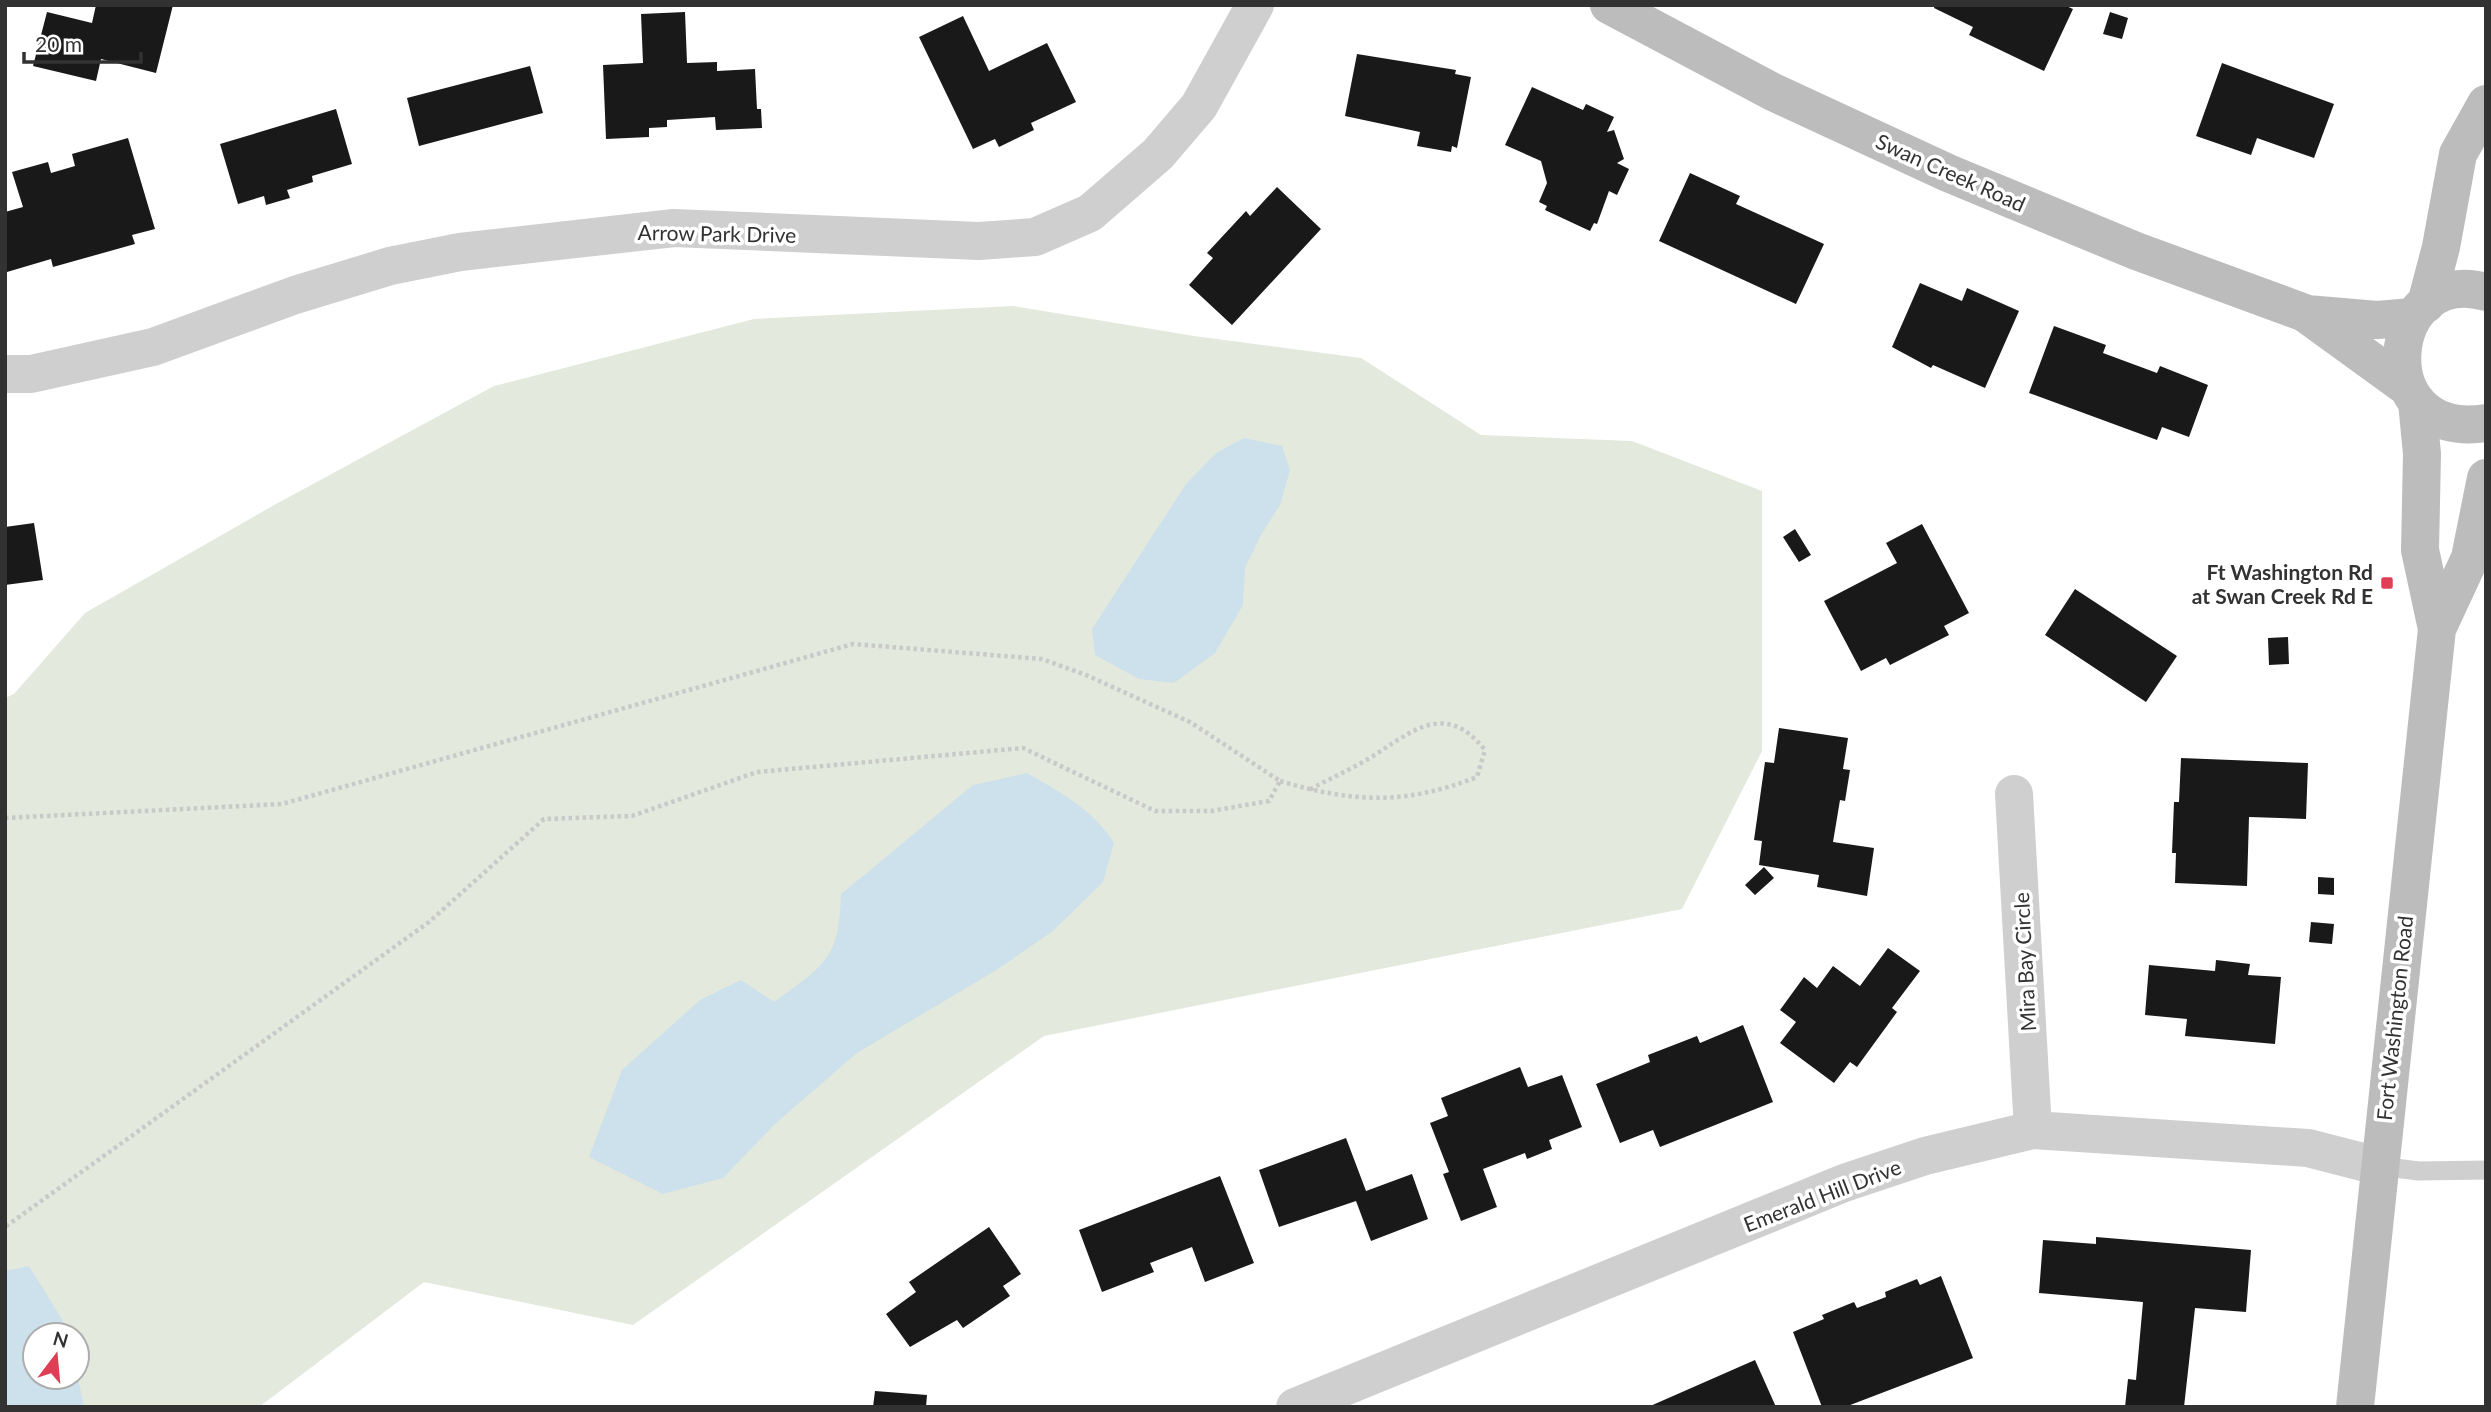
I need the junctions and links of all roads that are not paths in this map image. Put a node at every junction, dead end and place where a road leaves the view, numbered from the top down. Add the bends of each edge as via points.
1 (1255, 5) edge
2 (1609, 5) edge
3 (2486, 104) edge
4 (2486, 292) edge
5 (2420, 310) junction
6 (2305, 313) junction
7 (5, 374) edge
8 (2412, 395) junction
9 (2486, 423) edge
10 (2486, 478) edge
11 (2437, 629) junction
12 (2014, 793) dead end
13 (2033, 1130) junction
14 (2378, 1166) junction
15 (2486, 1170) edge
16 (1377, 1389) edge
17 (1295, 1407) edge
18 (2355, 1407) edge

1 - 7 street, Arrow Park Drive via 1199,106 1158,154 1090,213 1035,237 979,241 674,228 460,252 390,266 295,295 153,347 31,374
2 - 6 main road, Swan Creek Road via 1773,92 1948,173 2136,251
3 - 5 main road via 2458,154 2441,247
4 - 5 main road, Swan Creek Road via 2442,294
5 - 6 main road, Swan Creek Road via 2378,320
5 - 8 main road, Fort Washington Road via 2404,333 2400,351 2401,369
6 - 8 main road, Swan Creek Road
8 - 9 main road, Swan Creek Road via 2431,414 2448,422
8 - 11 main road, Fort Washington Road via 2422,454 2420,550
10 - 11 main road, Fort Washington Road via 2470,558
11 - 14 main road, Fort Washington Road
12 - 13 street, Mira Bay Circle
13 - 14 street, Emerald Hill Drive via 2308,1148
13 - 16 street, Emerald Hill Drive via 1925,1156 1844,1183
14 - 15 lane
14 - 18 main road, Fort Washington Road
16 - 17 street, Emerald Hill Drive

